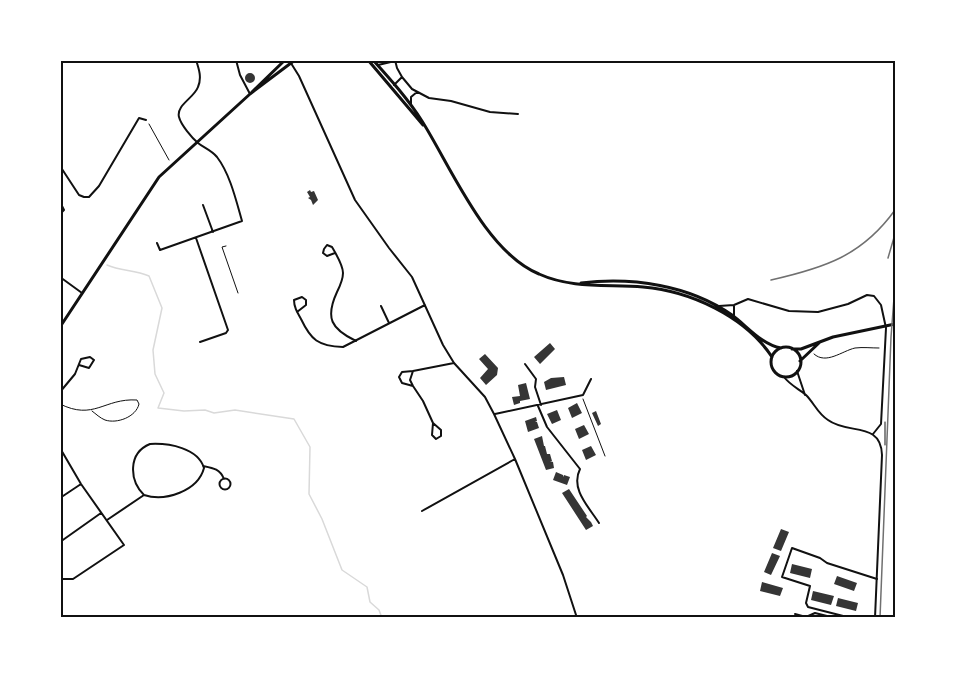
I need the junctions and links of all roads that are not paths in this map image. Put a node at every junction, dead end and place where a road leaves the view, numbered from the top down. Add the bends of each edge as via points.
1 (196, 60) edge
2 (236, 60) edge
3 (368, 60) edge
4 (374, 60) edge
5 (290, 61) edge
6 (395, 61) edge
7 (378, 65) junction
8 (402, 78) junction
9 (395, 84) junction
10 (391, 87) junction
11 (417, 92) junction
12 (250, 94) junction
13 (412, 105) junction
14 (518, 114) dead end
15 (146, 120) road end
16 (428, 131) junction
17 (198, 143) junction
18 (60, 166) edge
19 (60, 202) edge
20 (203, 205) dead end
21 (60, 214) edge
22 (213, 232) junction
23 (196, 238) junction
24 (156, 243) dead end
25 (335, 253) dead end
26 (60, 277) edge
27 (577, 284) junction
28 (82, 292) junction
29 (425, 305) junction
30 (734, 305) junction
31 (381, 306) dead end
32 (718, 306) junction
33 (297, 312) junction
34 (734, 317) junction
35 (389, 323) junction
36 (895, 324) edge
37 (60, 327) edge
38 (356, 341) junction
39 (200, 342) dead end
40 (820, 342) junction
41 (781, 348) junction
42 (792, 349) junction
43 (772, 357) junction
44 (800, 361) junction
45 (454, 363) junction
46 (525, 364) dead end
47 (79, 365) junction
48 (413, 371) junction
49 (797, 371) junction
50 (784, 377) junction
51 (591, 379) dead end
52 (413, 386) junction
53 (60, 392) edge
54 (805, 395) junction
55 (540, 405) junction
56 (494, 414) junction
57 (432, 423) junction
58 (873, 435) junction
59 (60, 448) edge
60 (515, 459) junction
61 (203, 466) junction
62 (224, 479) dead end
63 (81, 484) junction
64 (144, 495) junction
65 (60, 498) edge
66 (422, 511) dead end
67 (101, 513) junction
68 (107, 520) junction
69 (599, 523) dead end
70 (60, 542) edge
71 (60, 579) edge
72 (877, 579) junction
73 (795, 614) dead end
74 (577, 618) edge
75 (835, 618) edge
76 (851, 618) edge
77 (875, 618) edge

1 - 17 street via 198,87 178,114
2 - 12 street
3 - 10 main road
4 - 7 main road
5 - 12 main road
5 - 29 street via 355,200 412,277
6 - 7 street
6 - 8 street
7 - 9 main road
8 - 9 street
8 - 11 street
9 - 10 street
9 - 13 main road
10 - 16 main road
11 - 13 street via 411,99
11 - 14 street via 490,112
12 - 17 main road
13 - 16 main road
15 - 18 street via 139,117 89,197 79,195
16 - 27 main road via 488,231 505,252 550,279
17 - 22 street via 212,151 222,164 242,221
17 - 28 main road via 152,185
19 - 21 street via 64,210
20 - 22 street
22 - 23 street
23 - 24 street via 160,250
23 - 39 street via 228,330
25 - 38 street via 344,270 330,312 340,334
26 - 28 street
27 - 32 main road via 656,285 689,293
27 - 43 main road via 644,287 690,297 736,322
28 - 37 main road
29 - 35 street
29 - 45 street
30 - 32 street
30 - 34 street
30 - 58 street via 748,299 789,311 818,312 861,297 871,295 878,299 885,333 881,424
31 - 35 street
32 - 34 main road
33 - 33 street via 294,300 302,297 306,305
33 - 38 street via 316,342 343,347
34 - 41 main road via 766,343
35 - 38 street
36 - 40 main road
40 - 42 main road
40 - 44 main road
41 - 42 main road
41 - 43 main road
42 - 44 main road
43 - 50 main road via 773,370
44 - 49 main road
45 - 48 street
45 - 56 street
46 - 55 street via 536,378
47 - 47 street via 85,357 93,360 89,368
47 - 53 street
48 - 52 street
48 - 52 street via 402,372 399,377 402,383
49 - 50 main road
49 - 54 street
50 - 54 street
51 - 55 street via 583,395
52 - 57 street
54 - 58 street via 832,423
55 - 56 street
55 - 69 street via 547,427 580,469 576,488
56 - 60 street
57 - 57 street via 432,435 436,439 442,434
58 - 72 street via 882,451
59 - 63 street
60 - 66 street
60 - 74 street via 564,575
61 - 62 street via 221,472
61 - 64 street via 199,480 185,490 158,498
61 - 64 street via 194,454 182,449 156,444 144,447 132,467 134,482
63 - 65 street
63 - 67 street
64 - 68 street
67 - 68 street
67 - 70 street
68 - 71 street via 124,545 73,579
72 - 76 street via 792,548 782,577 810,586 808,607
72 - 77 street
73 - 75 street

